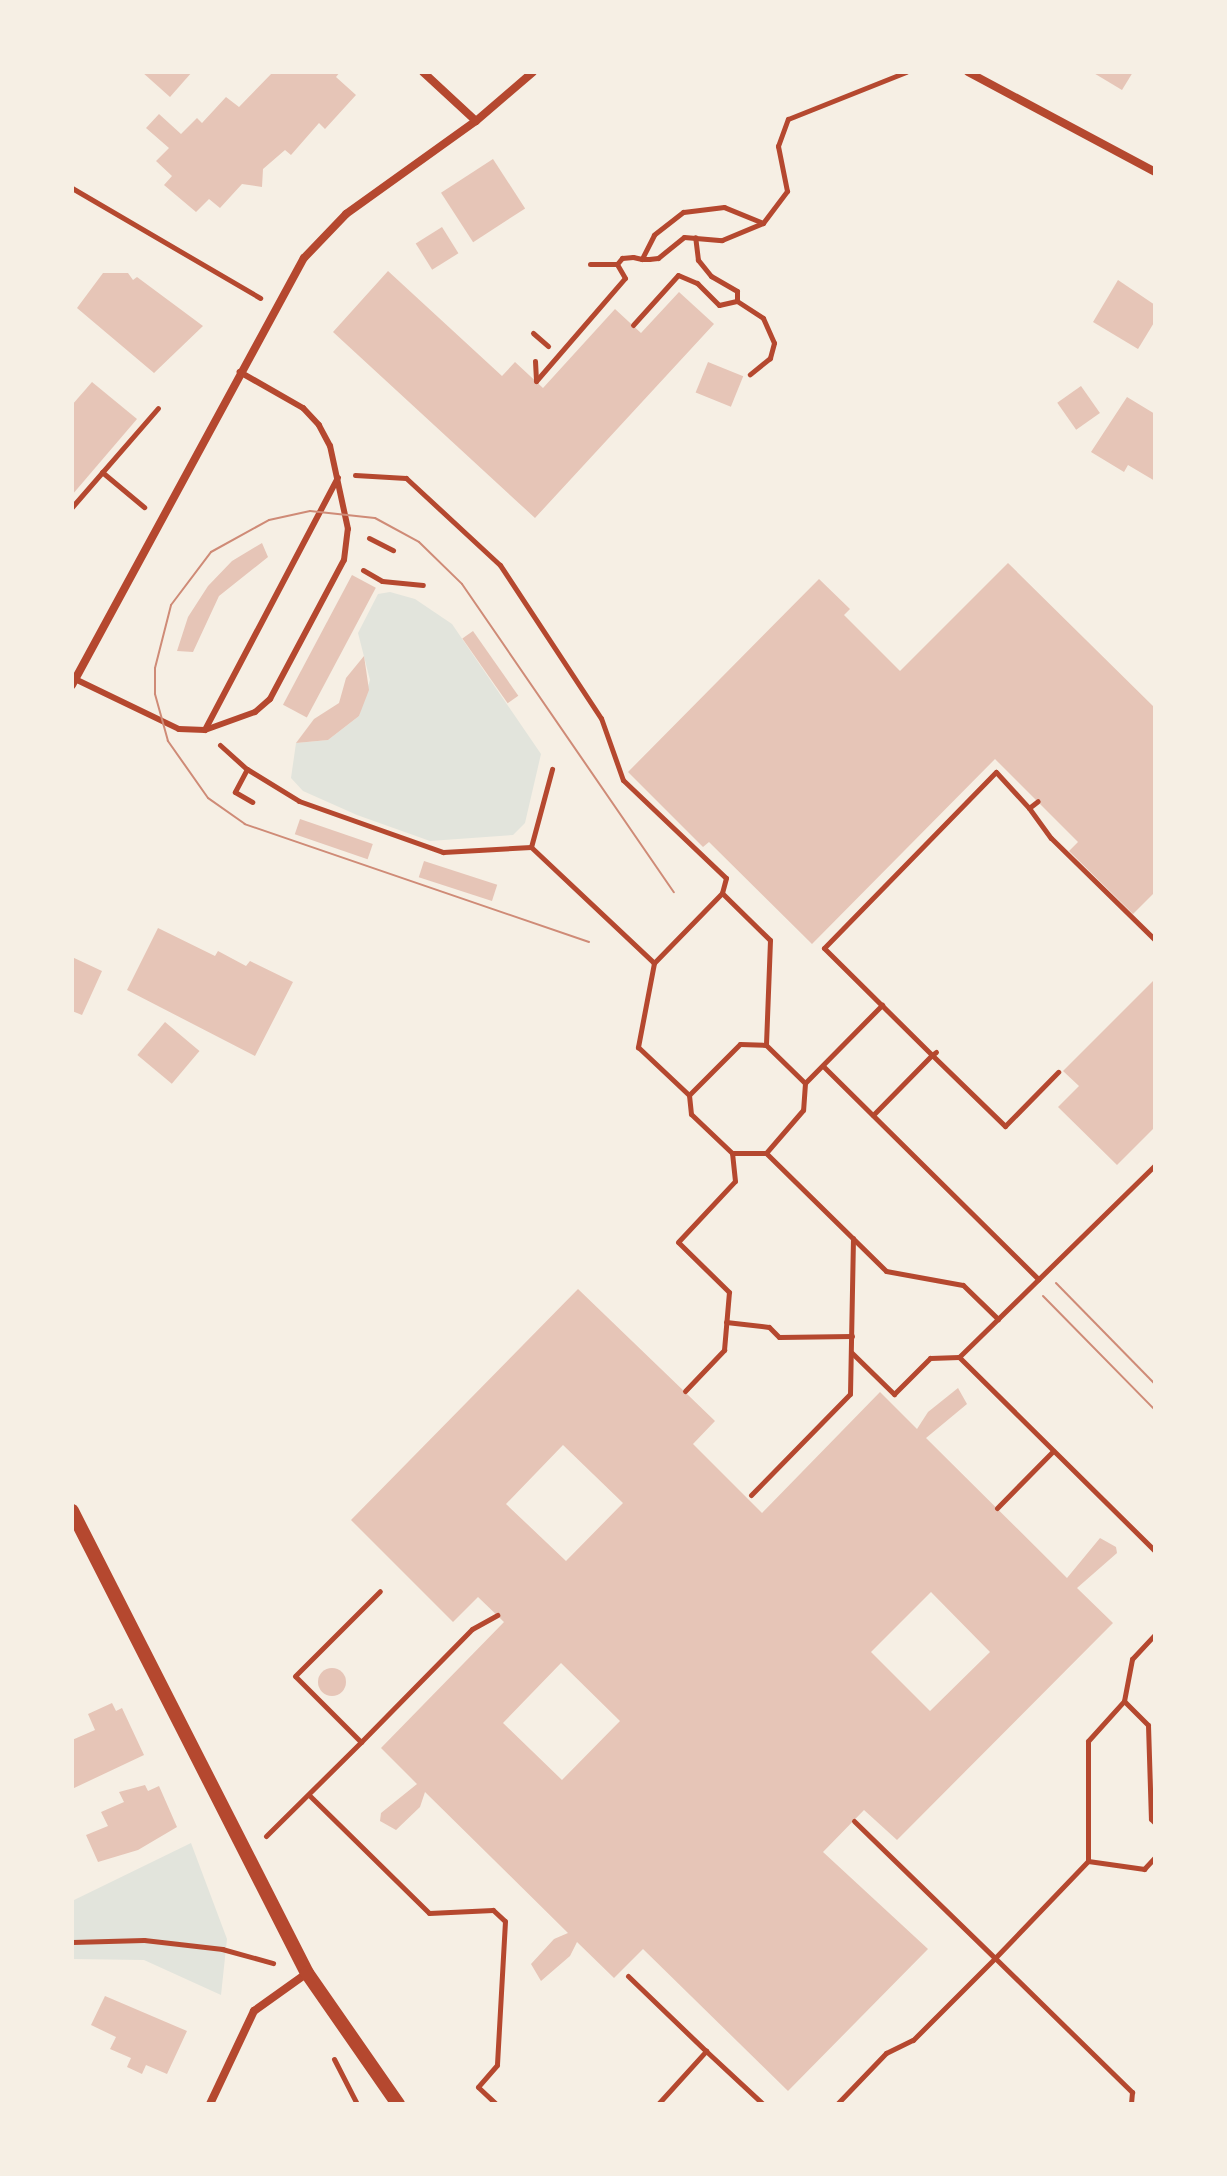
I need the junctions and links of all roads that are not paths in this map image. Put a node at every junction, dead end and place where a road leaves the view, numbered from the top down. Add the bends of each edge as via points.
1 (423, 72) edge
2 (533, 72) edge
3 (968, 72) edge
4 (476, 121) junction
5 (1155, 172) edge
6 (240, 372) junction
7 (339, 477) junction
8 (74, 682) edge
9 (205, 730) junction
10 (72, 1511) edge
11 (307, 1973) junction
12 (210, 2104) edge
13 (398, 2104) edge

1 - 4 street
2 - 4 street
3 - 5 street
4 - 6 street via 346,214 304,258
6 - 7 lane via 313,416
6 - 8 street
7 - 9 lane
7 - 9 lane via 348,529 344,560 270,699 255,712
8 - 9 lane via 162,724
10 - 11 street
11 - 12 street via 254,2011
11 - 13 street via 367,2067

